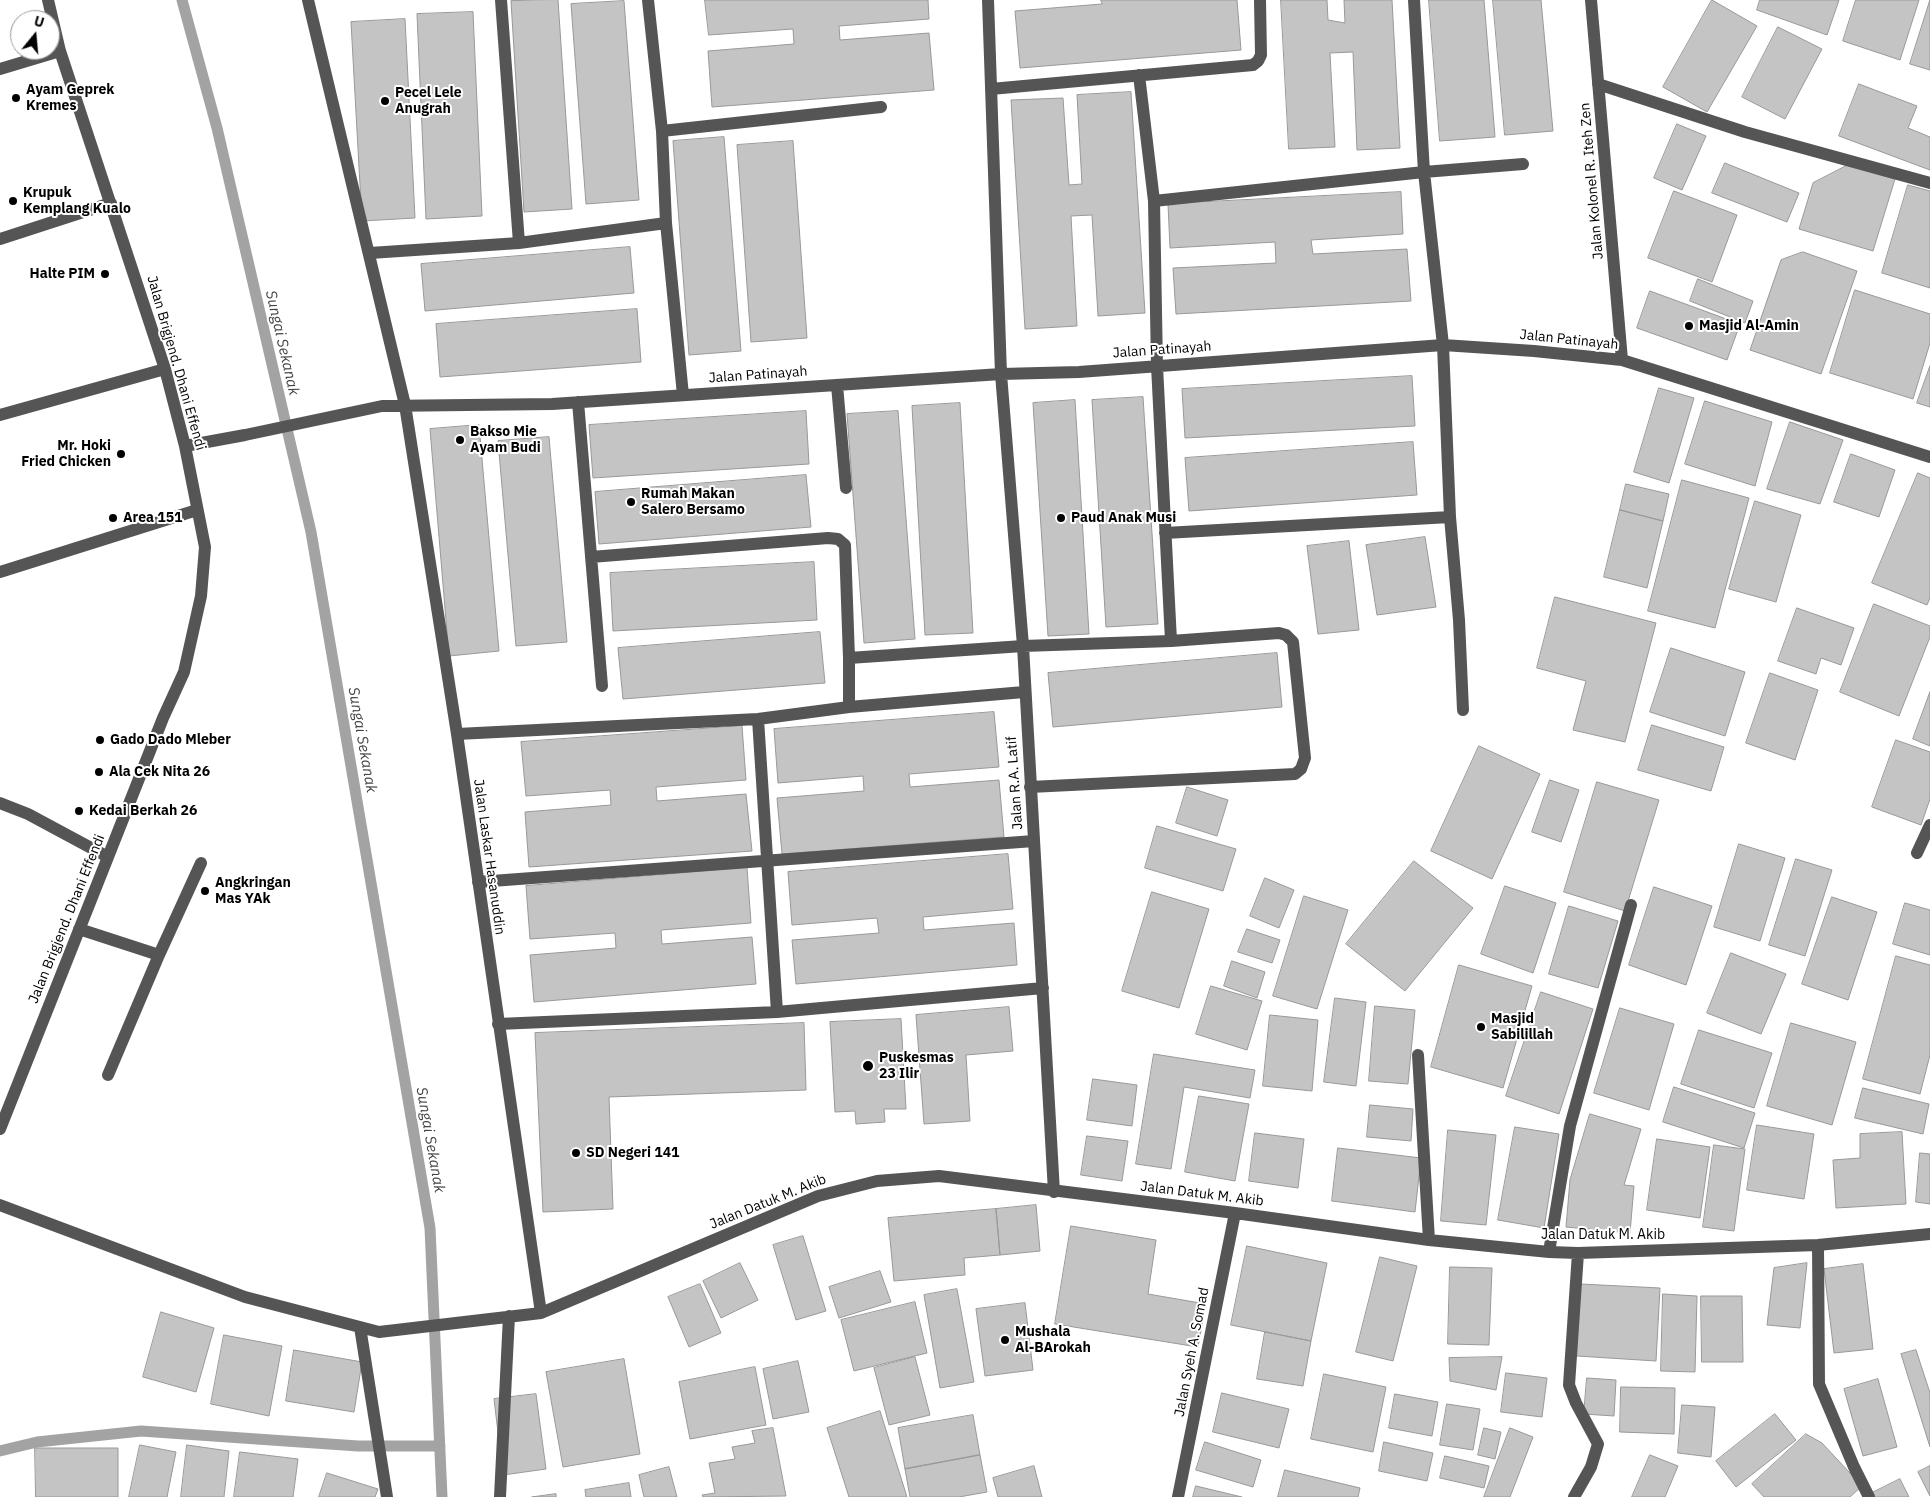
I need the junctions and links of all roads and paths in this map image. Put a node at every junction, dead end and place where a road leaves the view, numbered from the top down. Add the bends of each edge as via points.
1 (308, 0) edge
2 (501, 0) edge
3 (648, 0) edge
4 (988, 0) edge
5 (1260, 0) edge
6 (1414, 0) edge
7 (1591, 0) edge
8 (60, 51) edge
9 (30, 60) edge
10 (0, 69) edge
11 (1138, 75) junction
12 (1598, 84) junction
13 (991, 89) junction
14 (881, 107) dead end
15 (662, 131) junction
16 (1523, 164) dead end
17 (1424, 172) junction
18 (1930, 183) edge
19 (1154, 201) junction
20 (111, 203) junction
21 (666, 223) junction
22 (0, 239) edge
23 (519, 243) junction
24 (370, 253) junction
25 (1442, 345) junction
26 (1622, 360) junction
27 (1157, 366) junction
28 (165, 369) junction
29 (1001, 374) junction
30 (837, 384) junction
31 (683, 395) junction
32 (578, 402) junction
33 (405, 405) junction
34 (0, 415) edge
35 (185, 446) junction
36 (1930, 457) edge
37 (846, 488) dead end
38 (197, 510) junction
39 (1450, 517) junction
40 (1165, 532) junction
41 (591, 557) junction
42 (0, 572) edge
43 (1171, 641) junction
44 (1023, 646) junction
45 (849, 658) junction
46 (602, 686) dead end
47 (1024, 692) junction
48 (849, 707) junction
49 (1463, 710) dead end
50 (758, 718) junction
51 (456, 734) junction
52 (1030, 787) junction
53 (0, 803) edge
54 (1930, 825) edge
55 (1034, 841) junction
56 (1917, 853) dead end
57 (108, 856) junction
58 (767, 861) junction
59 (201, 863) dead end
60 (478, 882) junction
61 (1631, 905) dead end
62 (79, 929) junction
63 (159, 955) junction
64 (1043, 988) junction
65 (777, 1012) junction
66 (498, 1024) junction
67 (1418, 1055) dead end
68 (108, 1075) dead end
69 (0, 1130) edge
70 (1054, 1192) junction
71 (0, 1205) edge
72 (1235, 1213) junction
73 (1930, 1234) edge
74 (1429, 1240) junction
75 (1818, 1245) junction
76 (1549, 1252) junction
77 (1578, 1253) junction
78 (541, 1312) junction
79 (509, 1316) junction
80 (360, 1327) junction
81 (388, 1497) edge
82 (500, 1497) edge
83 (1178, 1497) edge
84 (1574, 1497) edge
85 (1869, 1497) edge

1 - 24 street, Jalan Laskar Hasanuddin
2 - 23 street
3 - 15 street
4 - 13 street, Jalan R.A. Latif
5 - 11 street via 1261,56 1253,65
6 - 17 street
7 - 12 street, Jalan Kolonel R. Iteh Zen
8 - 20 street, Jalan Brigjend. Dhani Effendi
9 - 10 street
11 - 13 street
11 - 19 street
12 - 18 street via 1744,132
12 - 26 street, Jalan Kolonel R. Iteh Zen
13 - 29 street, Jalan R.A. Latif
14 - 15 street
15 - 21 street
16 - 17 street
17 - 19 street
17 - 25 street
19 - 27 street
20 - 22 street
20 - 28 street, Jalan Brigjend. Dhani Effendi
21 - 23 street
21 - 31 street
23 - 24 street
24 - 33 street, Jalan Laskar Hasanuddin
25 - 26 street, Jalan Patinayah
25 - 27 street, Jalan Patinayah
25 - 39 street
26 - 36 street, Jalan Patinayah
27 - 29 street, Jalan Patinayah
27 - 40 street
28 - 34 street
28 - 35 street, Jalan Brigjend. Dhani Effendi
29 - 30 street, Jalan Patinayah
29 - 44 street, Jalan R.A. Latif
30 - 31 street, Jalan Patinayah
30 - 37 street
31 - 32 street, Jalan Patinayah
32 - 33 street, Jalan Patinayah
32 - 41 street
33 - 35 street, Jalan Patinayah via 382,406
33 - 51 street, Jalan Laskar Hasanuddin
35 - 38 street, Jalan Brigjend. Dhani Effendi
38 - 42 street
38 - 57 street, Jalan Brigjend. Dhani Effendi via 205,547 201,596 184,672
39 - 40 street
39 - 49 street
40 - 43 street
41 - 45 street via 838,539 844,544
41 - 46 street
43 - 44 street
43 - 52 street via 1279,633 1290,638 1305,758 1301,769 1295,774
44 - 45 street
44 - 47 street, Jalan R.A. Latif
45 - 48 street
47 - 48 street
47 - 52 street, Jalan R.A. Latif
48 - 50 street
50 - 51 street
50 - 58 street
51 - 60 street, Jalan Laskar Hasanuddin
52 - 55 street, Jalan R.A. Latif
53 - 57 street
54 - 56 street
55 - 58 street
55 - 64 street, Jalan R.A. Latif
57 - 62 street, Jalan Brigjend. Dhani Effendi
58 - 60 street
58 - 65 street
59 - 63 street
60 - 66 street, Jalan Laskar Hasanuddin
61 - 76 street via 1570,1126
62 - 63 street
62 - 69 street, Jalan Brigjend. Dhani Effendi
63 - 68 street
64 - 65 street
64 - 70 street, Jalan R.A. Latif
65 - 66 street
66 - 78 street, Jalan Laskar Hasanuddin
67 - 74 street
70 - 72 street, Jalan Datuk M. Akib
70 - 78 street, Jalan Datuk M. Akib via 939,1176 877,1181 818,1196
71 - 80 street via 244,1297
72 - 74 street, Jalan Datuk M. Akib
72 - 83 street, Jalan Syeh A. Somad
73 - 75 street, Jalan Datuk M. Akib
74 - 76 street, Jalan Datuk M. Akib
75 - 77 street, Jalan Datuk M. Akib
75 - 85 street via 1819,1384
76 - 77 street, Jalan Datuk M. Akib
77 - 84 street via 1569,1385 1598,1444 1591,1467
78 - 79 street, Jalan Datuk M. Akib
79 - 80 street, Jalan Datuk M. Akib via 379,1332
79 - 82 street
80 - 81 street

